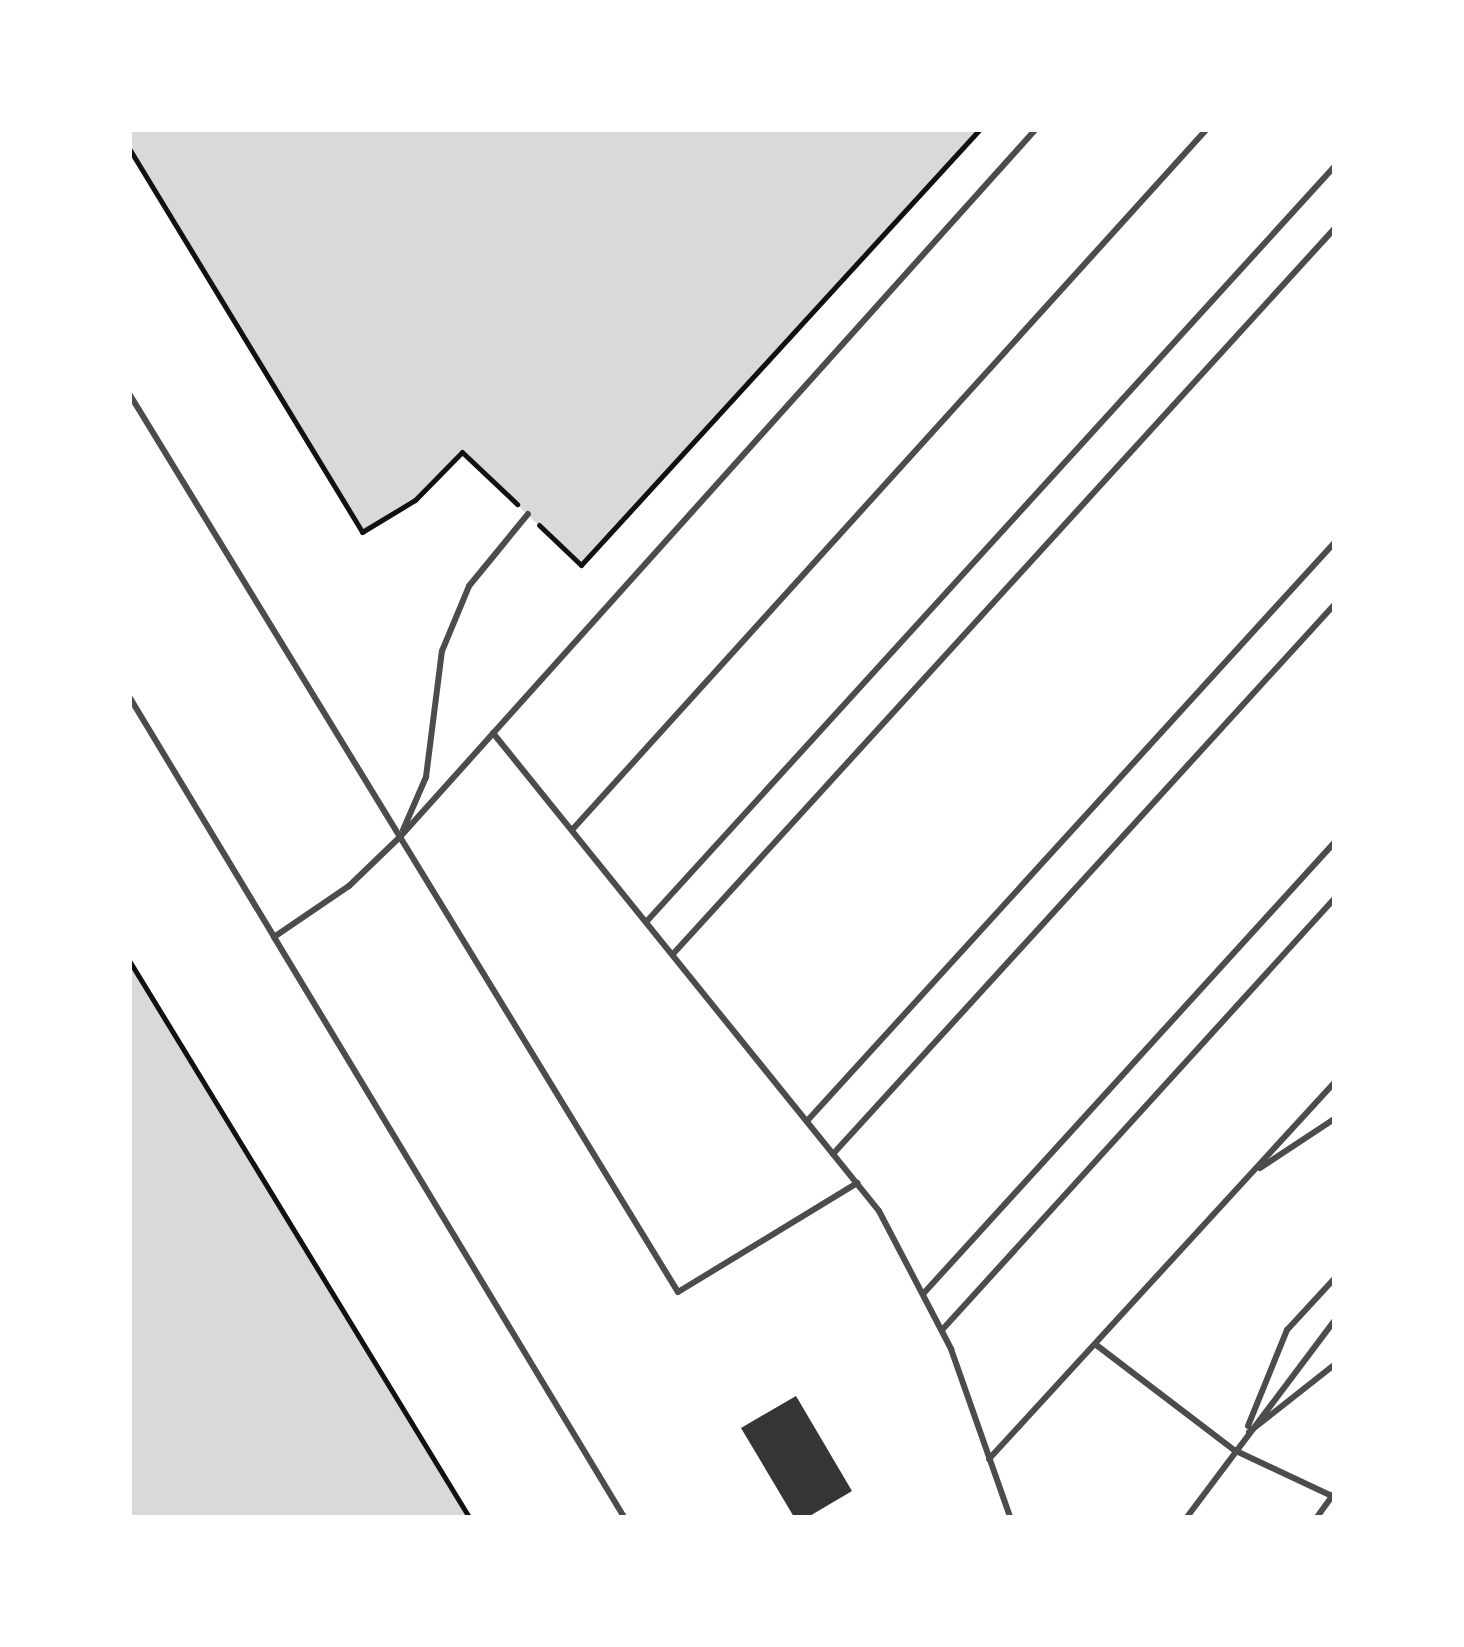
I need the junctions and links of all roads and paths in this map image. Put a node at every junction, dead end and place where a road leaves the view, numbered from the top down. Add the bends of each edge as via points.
1 (979, 130) edge
2 (1035, 130) edge
3 (1206, 130) edge
4 (130, 150) edge
5 (1334, 167) edge
6 (1334, 229) edge
7 (130, 395) edge
8 (528, 514) junction
9 (1334, 543) edge
10 (1334, 605) edge
11 (130, 698) edge
12 (493, 733) junction
13 (572, 830) junction
14 (400, 837) junction
15 (1334, 843) edge
16 (1334, 899) edge
17 (647, 921) junction
18 (274, 937) junction
19 (673, 954) junction
20 (130, 962) edge
21 (1334, 1083) edge
22 (1334, 1119) edge
23 (807, 1121) junction
24 (833, 1154) junction
25 (1251, 1174) junction
26 (857, 1183) junction
27 (1334, 1279) edge
28 (923, 1294) junction
29 (1334, 1321) edge
30 (942, 1330) junction
31 (1095, 1344) junction
32 (1334, 1365) edge
33 (1243, 1437) junction
34 (1234, 1450) junction
35 (989, 1459) junction
36 (1334, 1496) edge
37 (469, 1517) edge
38 (624, 1517) edge
39 (1010, 1517) edge
40 (1187, 1517) edge
41 (1317, 1517) edge

1 - 8 path via 581,565
2 - 12 lane
3 - 13 lane
4 - 8 path via 362,532 415,500 462,452
5 - 17 lane
6 - 19 lane
7 - 14 lane
8 - 14 lane via 469,586 442,651 426,777
9 - 23 lane
10 - 24 lane
11 - 18 lane
12 - 13 lane
12 - 14 lane
13 - 17 lane
14 - 18 lane via 349,886
14 - 26 lane via 678,1292
15 - 28 lane
16 - 30 lane
17 - 19 lane
18 - 38 lane
19 - 23 lane
20 - 37 path
21 - 25 lane
22 - 25 lane
23 - 24 lane
24 - 26 lane
25 - 31 lane
26 - 28 lane via 879,1211
27 - 33 lane via 1287,1330
28 - 30 lane
29 - 33 lane
30 - 35 lane
31 - 34 lane
31 - 35 lane
32 - 33 lane
33 - 34 lane
34 - 36 lane
34 - 40 lane
35 - 39 lane
36 - 41 lane

